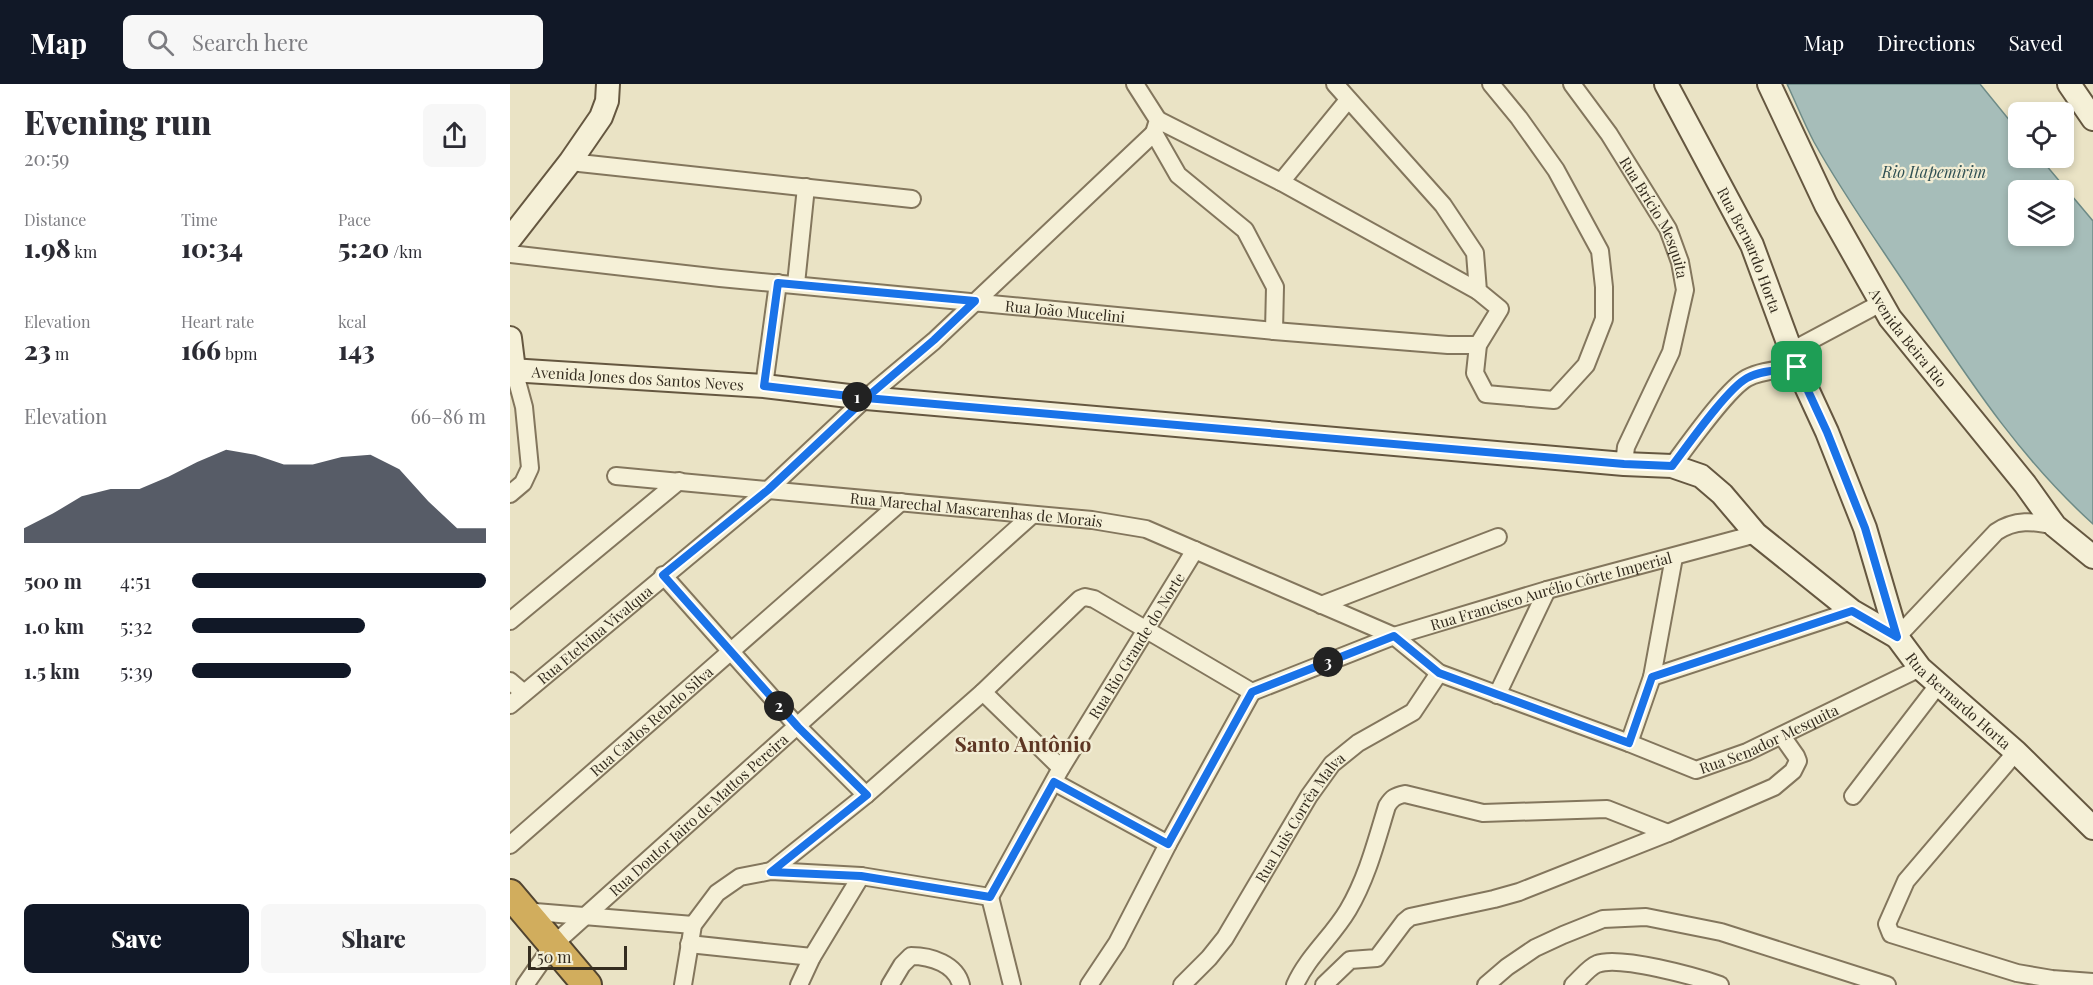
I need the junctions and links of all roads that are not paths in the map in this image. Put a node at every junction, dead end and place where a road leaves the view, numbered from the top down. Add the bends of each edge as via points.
1 (1135, 84) edge
2 (1335, 84) edge
3 (1491, 84) edge
4 (1572, 84) edge
5 (1666, 84) edge
6 (1769, 84) edge
7 (2069, 84) edge
8 (612, 90) edge
9 (1348, 100) junction
10 (2093, 119) edge
11 (1156, 127) junction
12 (570, 162) junction
13 (1281, 182) junction
14 (806, 187) junction
15 (912, 200) dead end
16 (510, 239) edge
17 (510, 254) edge
18 (778, 283) junction
19 (796, 284) junction
20 (1478, 291) junction
21 (975, 301) junction
22 (1881, 303) junction
23 (1274, 331) junction
24 (510, 338) edge
25 (1478, 345) junction
26 (1794, 359) junction
27 (512, 370) edge
28 (764, 386) junction
29 (866, 398) junction
30 (1624, 464) junction
31 (1672, 466) junction
32 (615, 476) dead end
33 (679, 482) junction
34 (768, 490) junction
35 (510, 494) edge
36 (901, 502) junction
37 (1032, 515) junction
38 (2055, 526) junction
39 (1756, 534) junction
40 (1498, 537) dead end
41 (1195, 550) junction
42 (1674, 556) junction
43 (2093, 557) edge
44 (663, 575) junction
45 (1547, 590) junction
46 (1321, 605) junction
47 (1852, 611) junction
48 (510, 621) edge
49 (1146, 628) junction
50 (1394, 636) junction
51 (1897, 637) junction
52 (732, 652) junction
53 (1920, 668) junction
54 (1439, 673) junction
55 (1652, 677) junction
56 (510, 681) edge
57 (1938, 685) junction
58 (983, 692) junction
59 (1252, 692) junction
60 (524, 693) junction
61 (1497, 695) junction
62 (510, 705) edge
63 (798, 727) junction
64 (1782, 736) junction
65 (1629, 743) junction
66 (2016, 752) junction
67 (1058, 775) junction
68 (867, 795) junction
69 (1853, 796) dead end
70 (2093, 828) edge
71 (1668, 833) junction
72 (1168, 844) junction
73 (510, 845) edge
74 (771, 872) junction
75 (861, 876) junction
76 (990, 897) junction
77 (515, 905) edge
78 (584, 916) junction
79 (693, 925) junction
80 (689, 944) junction
81 (553, 945) junction
82 (812, 957) junction
83 (2093, 981) edge
84 (525, 985) edge
85 (587, 985) edge
86 (683, 985) edge
87 (799, 985) edge
88 (890, 985) edge
89 (961, 985) edge
90 (1012, 985) edge
91 (1089, 985) edge
92 (1182, 985) edge
93 (1295, 985) edge
94 (1323, 985) edge
95 (1486, 985) edge
96 (1573, 985) edge
97 (1720, 985) edge
98 (1887, 985) edge

1 - 11 street
2 - 9 street
3 - 25 street via 1556,170 1600,251 1604,319 1586,364 1554,400 1486,394 1475,373
4 - 30 street, Rua Brício Mesquita via 1609,134 1668,229 1685,290 1671,352 1626,447
5 - 26 main road, Rua Bernardo Horta via 1752,245
6 - 22 main road, Avenida Beira Rio via 1826,205
7 - 10 main road
8 - 12 main road via 601,117
9 - 13 street
9 - 20 street via 1443,205 1475,253
11 - 13 street
11 - 21 street, Rua Etelvina Vivalqua
11 - 23 street via 1178,175 1245,230 1275,287
12 - 14 street
12 - 16 main road
13 - 20 street
14 - 15 street
14 - 19 street
17 - 18 street, Rua João Mucelini
18 - 19 street, Rua João Mucelini
18 - 28 street, Avenida Jones dos Santos Neves
19 - 21 street, Rua João Mucelini
20 - 25 street via 1500,309
21 - 23 street, Rua João Mucelini
21 - 29 street, Rua Etelvina Vivalqua
22 - 26 street
22 - 38 main road, Avenida Beira Rio
23 - 25 street, Rua João Mucelini
24 - 27 main road
26 - 31 street via 1746,378
26 - 51 main road, Rua Bernardo Horta via 1865,528
27 - 28 main road, Avenida Jones dos Santos Neves
27 - 35 street via 524,407 530,468 523,483
28 - 29 main road, Avenida Jones dos Santos Neves
29 - 30 main road, Avenida Jones dos Santos Neves
29 - 34 street, Rua Etelvina Vivalqua
30 - 31 main road, Avenida Jones dos Santos Neves
31 - 39 main road, Avenida Jones dos Santos Neves via 1701,476
32 - 33 street, Rua Marechal Mascarenhas de Morais
33 - 34 street, Rua Marechal Mascarenhas de Morais
33 - 48 street
34 - 36 street, Rua Marechal Mascarenhas de Morais
34 - 44 street, Rua Etelvina Vivalqua
36 - 37 street, Rua Marechal Mascarenhas de Morais
36 - 52 street, Rua Carlos Rebelo Silva
37 - 41 street, Rua Marechal Mascarenhas de Morais via 1146,529
37 - 63 street, Rua Doutor Jairo de Mattos Pereira
38 - 43 main road, Avenida Beira Rio
38 - 51 street via 2017,522 2001,528
39 - 42 street, Rua Francisco Aurélio Côrte Imperial
39 - 47 main road, Avenida Jones dos Santos Neves
40 - 46 street
41 - 46 street, Rua Marechal Mascarenhas de Morais
41 - 49 street, Rua Rio Grande do Norte
42 - 45 street, Rua Francisco Aurélio Côrte Imperial
42 - 55 street
44 - 52 street
44 - 60 street, Rua Etelvina Vivalqua
45 - 50 street, Rua Francisco Aurélio Côrte Imperial
45 - 61 street
46 - 50 street, Rua Senador Mesquita
47 - 51 main road, Avenida Jones dos Santos Neves
47 - 55 street
49 - 58 street via 1085,597 1072,605
49 - 59 street
49 - 67 street, Rua Rio Grande do Norte
50 - 54 street, Rua Senador Mesquita
50 - 59 street, Rua Francisco Aurélio Côrte Imperial
51 - 53 main road, Rua Bernardo Horta
52 - 63 street
52 - 73 street, Rua Carlos Rebelo Silva
53 - 57 main road, Rua Bernardo Horta
53 - 64 street, Rua Senador Mesquita
54 - 61 street, Rua Senador Mesquita
54 - 92 street, Rua Luis Corrêa Malva via 1413,712 1358,743 1332,764 1225,938
55 - 65 street
56 - 60 street
57 - 66 main road, Rua Bernardo Horta
57 - 69 street
58 - 67 street
58 - 68 street
59 - 72 street
60 - 62 street, Rua Etelvina Vivalqua
61 - 65 street, Rua Senador Mesquita
63 - 68 street
63 - 78 street, Rua Doutor Jairo de Mattos Pereira
64 - 65 street, Rua Senador Mesquita via 1696,771
64 - 71 street via 1796,756 1793,771 1774,787
66 - 70 main road, Rua Bernardo Horta
66 - 83 street via 1906,881 1887,924 1891,934 2017,973 2052,980
67 - 72 street
67 - 76 street, Rua Rio Grande do Norte
68 - 74 street
71 - 93 street via 1606,809 1483,813 1405,794 1396,796 1387,806 1348,911
71 - 94 street via 1519,892 1410,917 1377,958 1350,960
72 - 91 street via 1117,943
74 - 75 street
74 - 79 street via 740,877 717,893
75 - 76 street
75 - 82 street
76 - 90 street
77 - 78 street
77 - 81 highway
78 - 79 street
78 - 81 street, Rua Doutor Jairo de Mattos Pereira
79 - 80 street
80 - 82 street
80 - 86 street
81 - 84 street, Rua Doutor Jairo de Mattos Pereira
81 - 85 highway
82 - 87 street
88 - 89 street via 911,956 923,956 943,962 959,976
95 - 98 street via 1535,948 1563,935 1604,919 1646,917 1720,932
96 - 97 street via 1597,963 1618,962

